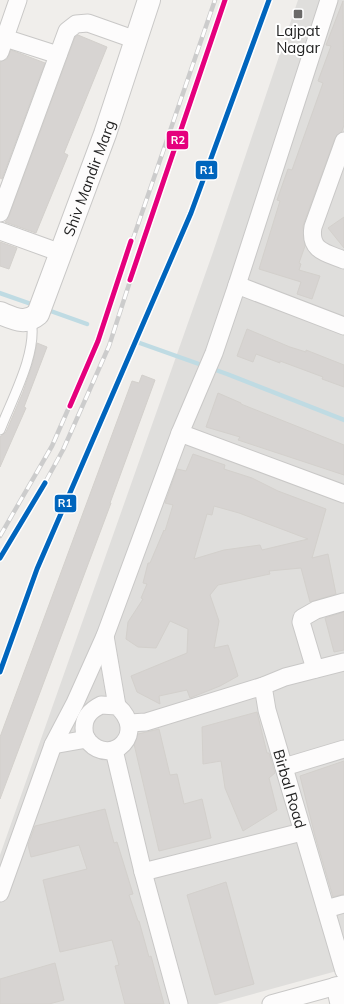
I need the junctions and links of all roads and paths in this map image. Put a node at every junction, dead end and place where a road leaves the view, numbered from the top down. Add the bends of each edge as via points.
1 (18, 0) edge
2 (149, 0) edge
3 (329, 0) edge
4 (136, 40) junction
5 (2, 45) edge
6 (58, 55) junction
7 (344, 141) edge
8 (0, 213) edge
9 (0, 231) edge
10 (61, 253) junction
11 (344, 260) edge
12 (237, 285) junction
13 (38, 312) junction
14 (0, 313) edge
15 (344, 326) edge
16 (10, 404) junction
17 (0, 414) edge
18 (0, 430) edge
19 (180, 433) junction
20 (344, 494) edge
21 (344, 602) edge
22 (105, 636) junction
23 (344, 662) edge
24 (314, 669) junction
25 (263, 686) junction
26 (117, 706) junction
27 (130, 723) junction
28 (86, 739) junction
29 (54, 745) junction
30 (344, 749) edge
31 (114, 750) junction
32 (284, 767) junction
33 (302, 832) junction
34 (144, 872) junction
35 (0, 893) edge
36 (344, 904) edge
37 (326, 909) junction
38 (344, 971) edge
39 (339, 985) edge
40 (179, 1004) edge
41 (271, 1004) edge
42 (339, 1004) edge

1 - 5 street
2 - 4 street, Shiv Mandir Marg
3 - 12 street
4 - 6 street via 88,24 76,24 67,30
4 - 10 street, Shiv Mandir Marg
5 - 6 street
6 - 8 street
7 - 11 street via 312,235 314,245 320,251
9 - 10 street
10 - 13 street, Shiv Mandir Marg
12 - 15 street
12 - 19 street via 214,353
13 - 14 street via 22,322
13 - 16 lane via 29,358
16 - 17 lane
16 - 18 lane
19 - 20 street
19 - 22 street
21 - 24 street via 316,610 302,618
22 - 26 street
22 - 29 street
23 - 24 street
24 - 25 street
25 - 27 street via 146,722
25 - 32 street, Birbal Road via 267,710
26 - 27 street
26 - 28 street via 101,705 91,710 85,719 83,729
27 - 31 street via 129,734 123,744
28 - 29 street
28 - 31 street via 94,747 104,751
29 - 35 street
30 - 32 street
31 - 34 street
32 - 33 street, Birbal Road
33 - 34 street
33 - 37 street, Birbal Road
34 - 40 street
36 - 37 street
37 - 38 street, Birbal Road
39 - 41 street
39 - 42 street

